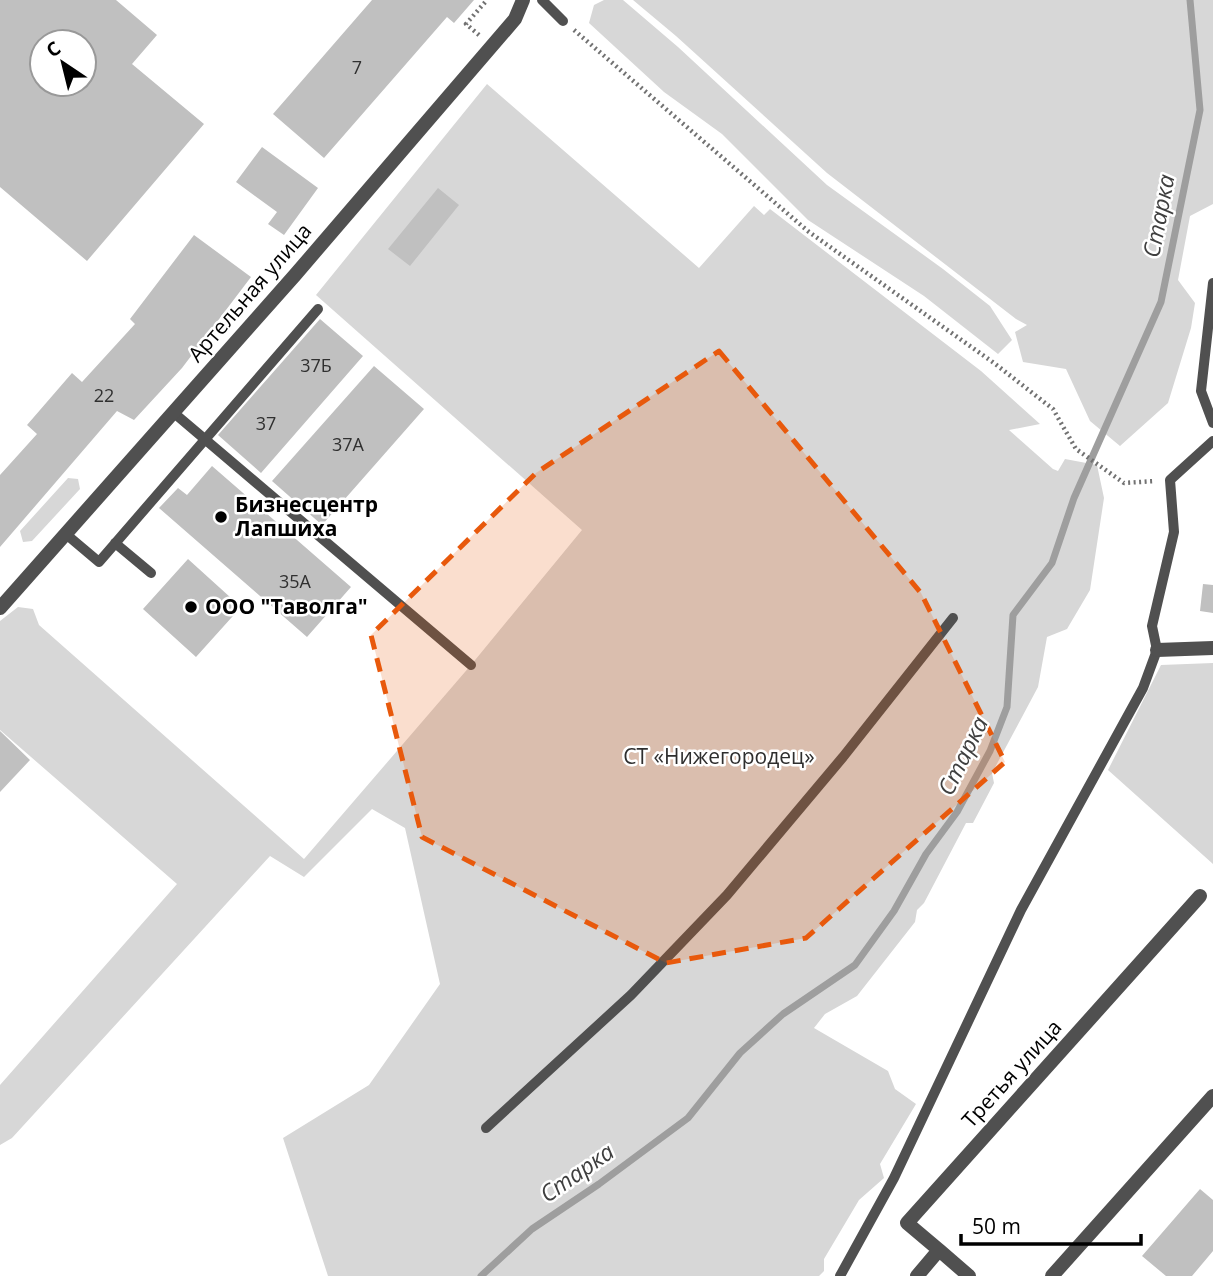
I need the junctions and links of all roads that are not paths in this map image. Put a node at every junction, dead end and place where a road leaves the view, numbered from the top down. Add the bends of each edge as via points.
1 (523, 0) edge
2 (542, 0) edge
3 (563, 20) road end
4 (1213, 283) edge
5 (318, 309) dead end
6 (174, 413) junction
7 (1213, 423) edge
8 (206, 440) junction
9 (1213, 440) edge
10 (66, 535) junction
11 (115, 543) junction
12 (151, 573) dead end
13 (0, 608) edge
14 (953, 618) dead end
15 (1213, 648) edge
16 (1157, 650) junction
17 (471, 665) dead end
18 (1200, 896) dead end
19 (1213, 1096) edge
20 (486, 1128) dead end
21 (939, 1250) junction
22 (840, 1276) edge
23 (917, 1276) edge
24 (969, 1276) edge
25 (1052, 1276) edge

1 - 6 street, Артельная улица via 515,19
2 - 3 lane
4 - 7 lane via 1201,391
5 - 8 lane
6 - 8 lane
6 - 10 street, Артельная улица
8 - 11 lane
8 - 17 lane
9 - 16 lane via 1170,480 1174,532 1152,626
10 - 11 lane via 99,562
10 - 13 street, Артельная улица
11 - 12 lane
14 - 20 lane via 727,895 631,995
15 - 16 street
16 - 22 lane via 1143,688 1021,910 894,1178
18 - 21 street, Третья улица via 907,1223
19 - 25 street
21 - 23 street
21 - 24 street

